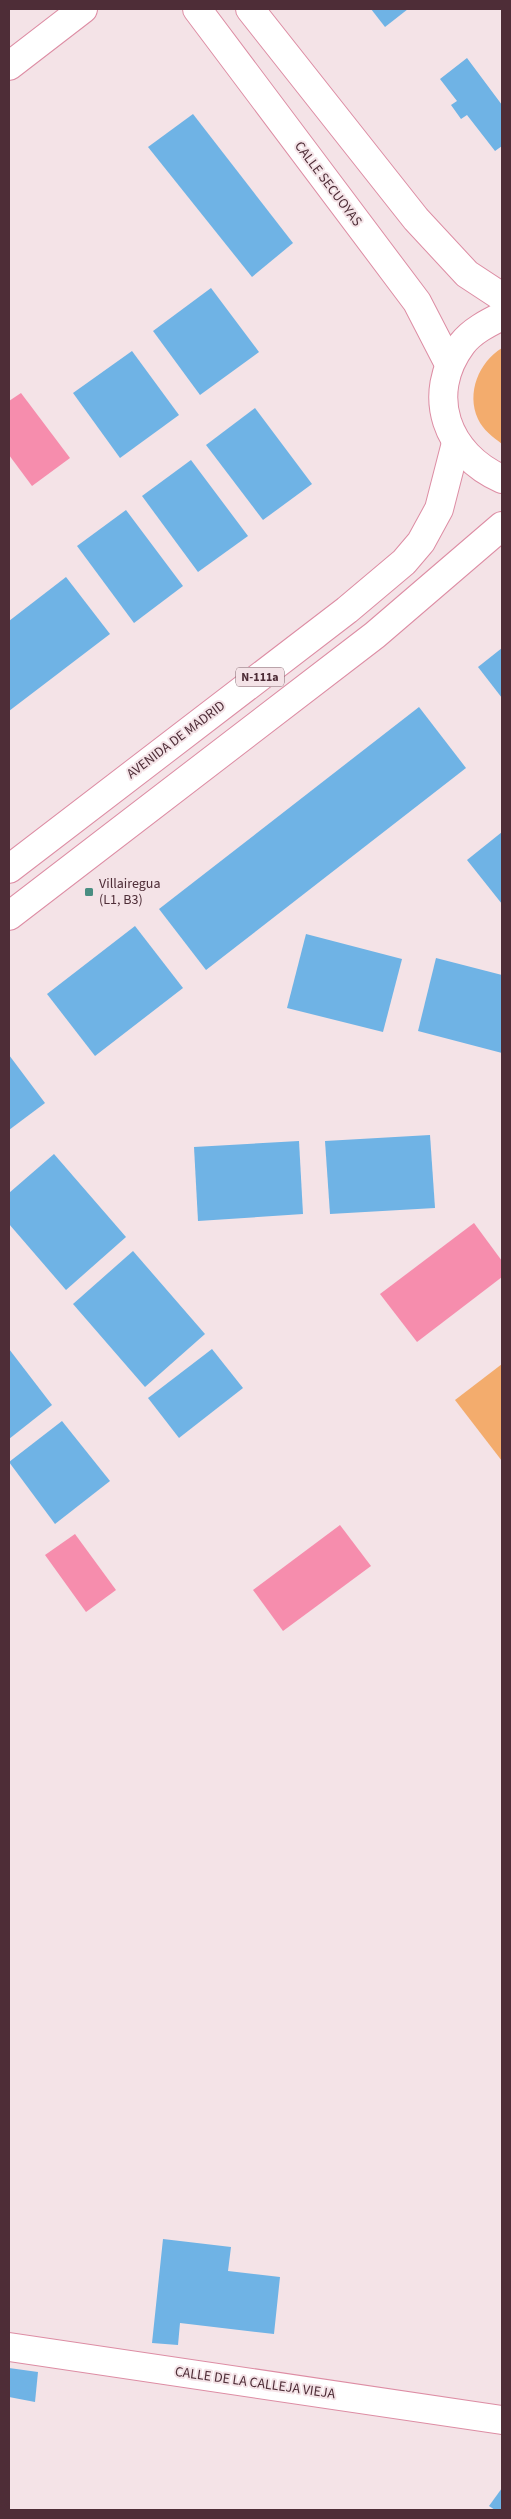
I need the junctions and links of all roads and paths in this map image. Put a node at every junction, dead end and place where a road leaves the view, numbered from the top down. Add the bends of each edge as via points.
1 (83, 9) edge
2 (197, 9) edge
3 (250, 9) edge
4 (9, 66) edge
5 (502, 297) edge
6 (502, 316) edge
7 (450, 364) junction
8 (456, 443) junction
9 (502, 479) edge
10 (502, 526) edge
11 (9, 869) edge
12 (9, 916) edge
13 (9, 2347) edge
14 (502, 2420) edge

1 - 4 main road
2 - 7 main road, CALLE SECUOYAS via 417,302
3 - 5 main road via 416,219 467,274
6 - 7 main road via 480,327 462,343
7 - 8 main road via 443,391 445,418
8 - 9 main road via 476,465
8 - 11 main road, AVENIDA DE MADRID / N-111a via 439,509 404,562
10 - 12 main road, N-111a via 375,635
13 - 14 main road, CALLE DE LA CALLEJA VIEJA

